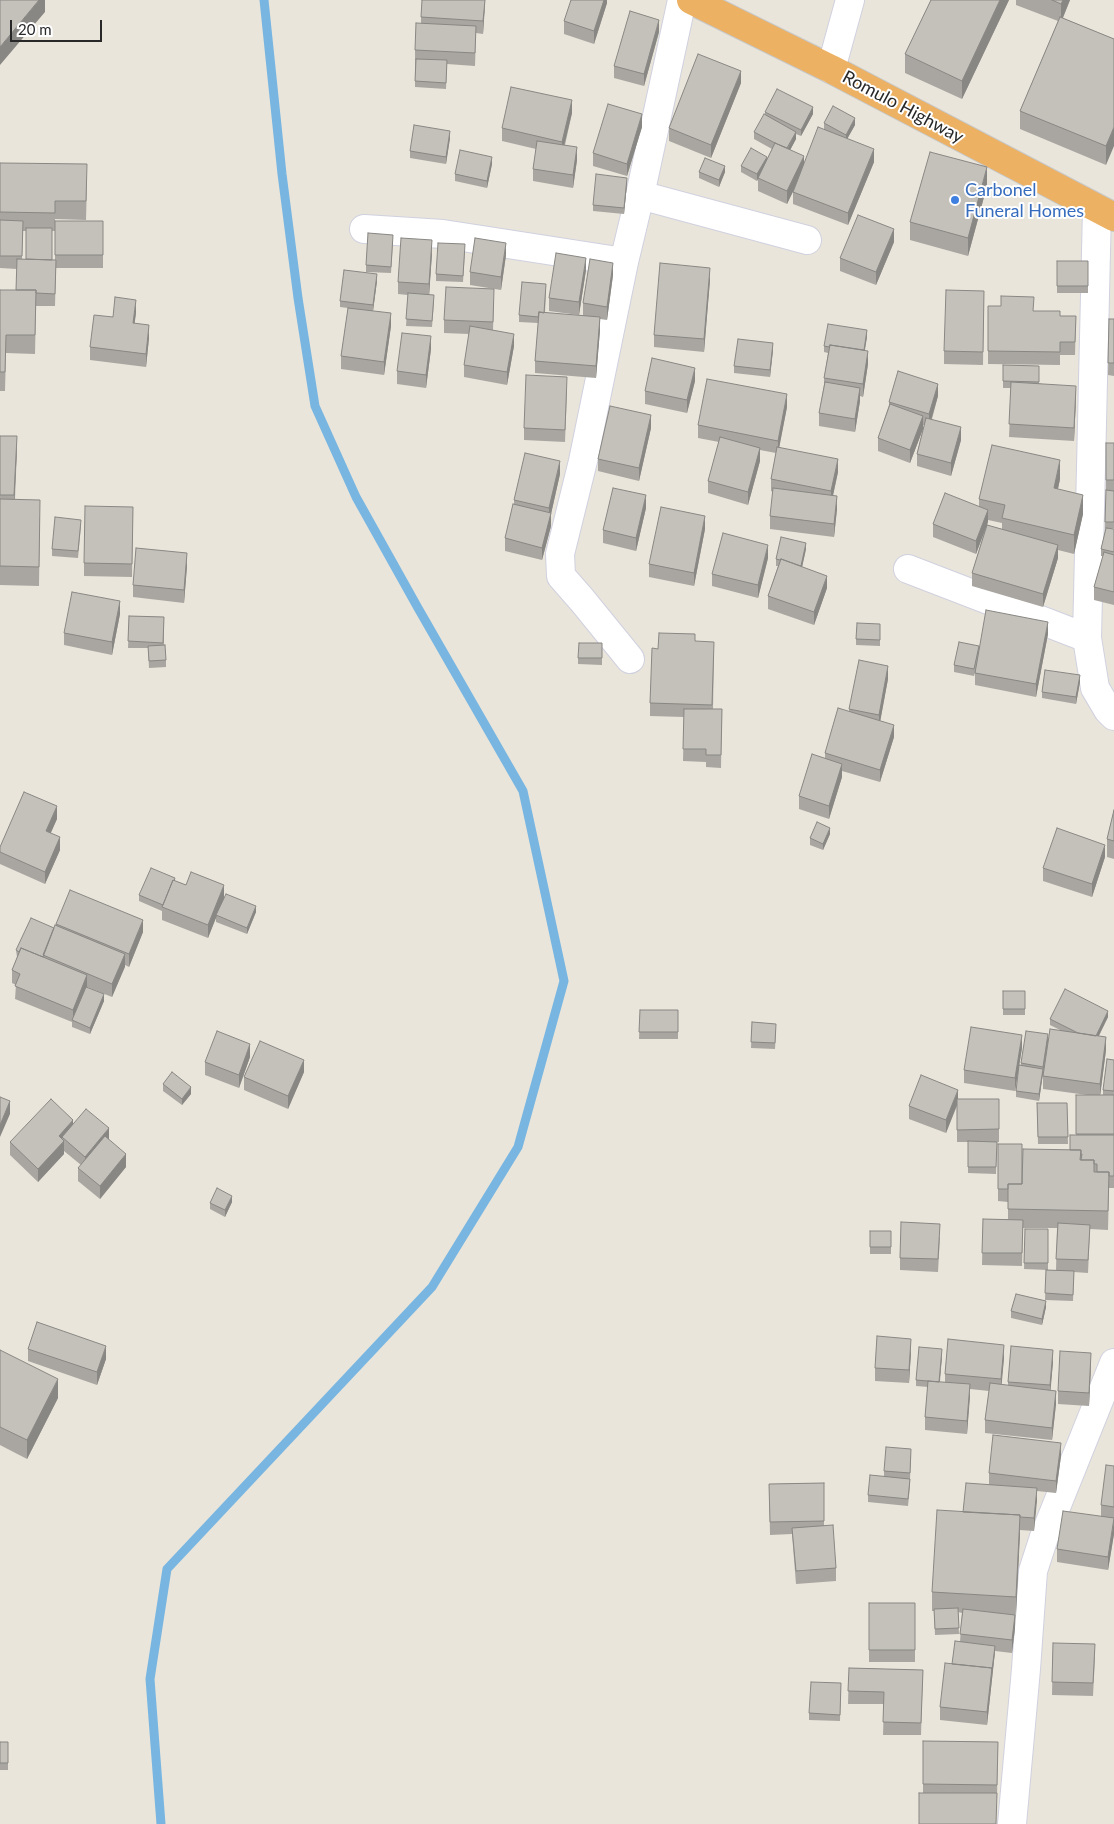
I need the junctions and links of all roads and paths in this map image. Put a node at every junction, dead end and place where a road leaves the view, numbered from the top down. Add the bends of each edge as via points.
1 (682, 0) edge
2 (691, 0) edge
3 (850, 0) edge
4 (831, 69) junction
5 (640, 195) junction
6 (1106, 213) edge
7 (364, 229) dead end
8 (807, 240) dead end
9 (624, 262) junction
10 (908, 569) dead end
11 (1087, 638) junction
12 (630, 659) dead end
13 (1114, 716) edge
14 (1114, 1363) edge
15 (1012, 1824) edge

1 - 5 street
2 - 4 highway, Romulo Highway
3 - 4 street
4 - 6 highway, Romulo Highway
5 - 8 street
5 - 9 street
6 - 11 street
7 - 9 street via 443,234
9 - 12 street via 583,461 560,554 560,576
10 - 11 street
11 - 13 street via 1095,688
14 - 15 street via 1033,1570

